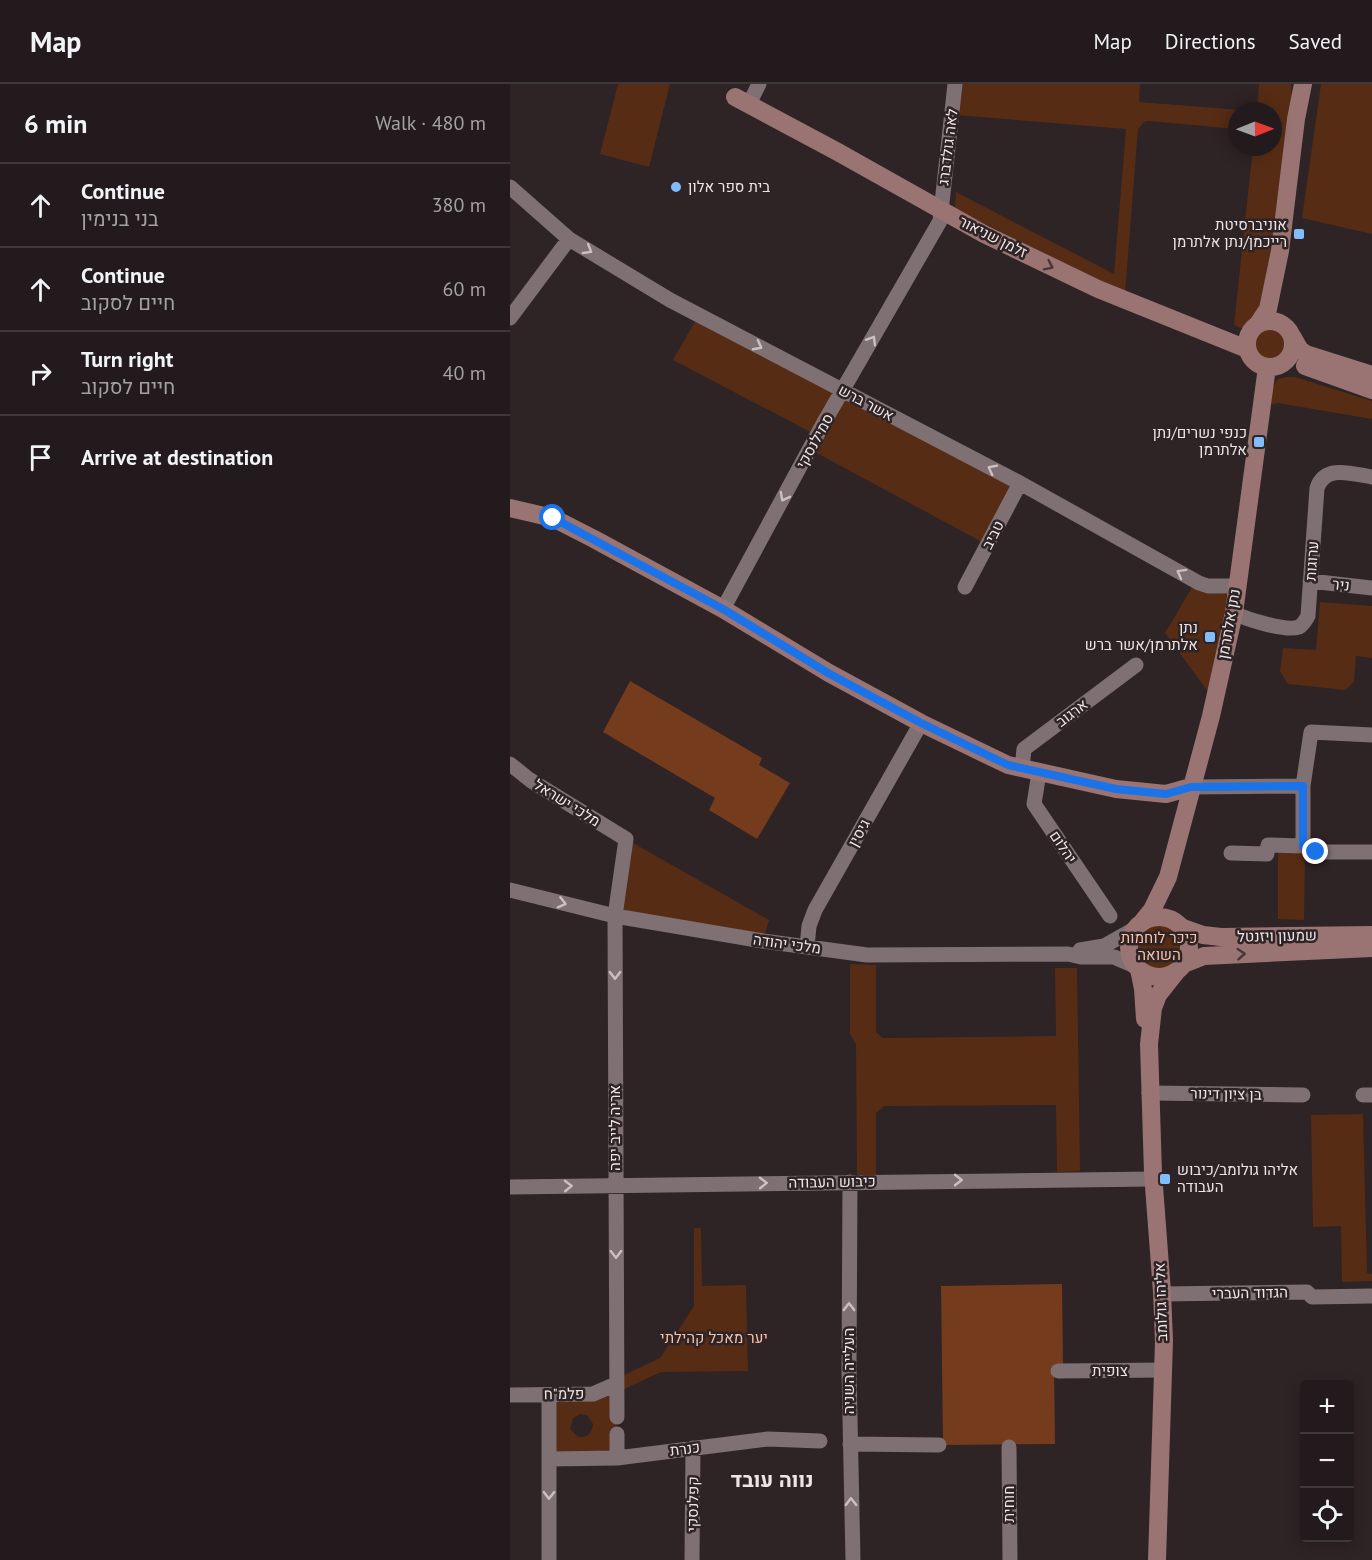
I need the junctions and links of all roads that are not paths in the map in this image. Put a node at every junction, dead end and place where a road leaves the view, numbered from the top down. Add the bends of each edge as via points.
1 (759, 84) edge
2 (955, 84) edge
3 (1293, 84) edge
4 (1304, 84) edge
5 (742, 100) joint
6 (1296, 119) junction
7 (510, 187) edge
8 (941, 210) junction
9 (569, 239) junction
10 (1280, 251) junction
11 (510, 318) edge
12 (1257, 324) junction
13 (1291, 333) junction
14 (1247, 349) junction
15 (1286, 361) junction
16 (1267, 367) junction
17 (1372, 375) edge
18 (842, 390) junction
19 (1372, 390) edge
20 (1372, 477) edge
21 (1020, 483) junction
22 (510, 508) edge
23 (1310, 581) junction
24 (1236, 586) junction
25 (965, 587) dead end
26 (1372, 588) edge
27 (723, 609) junction
28 (1234, 613) junction
29 (1136, 665) dead end
30 (921, 723) junction
31 (1372, 735) edge
32 (510, 764) edge
33 (1031, 771) junction
34 (1303, 786) junction
35 (1191, 787) junction
36 (626, 839) joint
37 (1303, 846) junction
38 (1372, 852) edge
39 (1231, 854) dead end
40 (1168, 877) junction
41 (510, 890) edge
42 (615, 916) junction
43 (1110, 916) dead end
44 (1139, 925) junction
45 (1180, 925) junction
46 (1372, 934) edge
47 (807, 947) junction
48 (1372, 948) edge
49 (1068, 954) junction
50 (1137, 967) junction
51 (1181, 968) junction
52 (1149, 1044) junction
53 (1149, 1093) junction
54 (1303, 1095) dead end
55 (1153, 1179) junction
56 (850, 1182) junction
57 (615, 1186) junction
58 (510, 1187) edge
59 (1162, 1294) junction
60 (1372, 1296) edge
61 (1163, 1370) junction
62 (1058, 1371) dead end
63 (616, 1384) junction
64 (510, 1395) edge
65 (549, 1395) junction
66 (616, 1417) dead end
67 (617, 1434) dead end
68 (820, 1442) dead end
69 (850, 1444) junction
70 (939, 1445) dead end
71 (693, 1448) junction
72 (1009, 1448) dead end
73 (617, 1458) junction
74 (550, 1459) junction
75 (549, 1560) edge
76 (692, 1560) edge
77 (853, 1560) edge
78 (1010, 1560) edge
79 (1157, 1560) edge

1 - 5 street, זלמן שניאור
2 - 8 street, לאה גולדברג
3 - 6 street
4 - 6 street
5 - 8 street, זלמן שניאור
6 - 10 street
7 - 9 street, אשר ברש
8 -> 14 street, זלמן שניאור via 1098,290
18 -> 8 street, סמילנסקי via 940,221
9 - 11 street
9 -> 18 street, אשר ברש via 670,300
10 - 12 street via 1268,309
10 - 13 street via 1281,310
12 - 13 street via 1275,321
12 - 14 street via 1248,336
13 - 15 street via 1293,350
13 - 17 street via 1306,354
14 - 16 street via 1254,361
15 - 16 street
15 - 19 street
16 - 24 street, נתן אלתרמן
21 -> 18 street, אשר ברש
18 -> 27 street, סמילנסקי
20 - 23 street, ערוגות via 1332,472 1319,482
24 -> 21 street, אשר ברש via 1199,583
21 - 25 street, טביב
22 - 27 street via 553,518
23 - 26 street, ניר
23 - 28 street, ערוגות via 1308,616 1297,628 1250,621
24 - 28 street, נתן אלתרמן
27 - 30 street via 828,673
28 - 35 street, נתן אלתרמן
29 - 33 street, ארגוב via 1024,749
30 - 33 street via 1008,765
30 - 47 street, גיסין via 815,910
31 - 34 street via 1311,732
32 - 36 street, מלכי ישראל via 538,786
33 - 35 street via 1116,789 1166,794
33 - 43 street, יהלום via 1034,804
34 - 35 street
34 - 37 street
35 - 40 street, נתן אלתרמן
36 - 42 street, אריה לייב יפה
37 - 38 street via 1316,852
37 - 39 street via 1268,845 1267,854
40 - 44 street, נתן אלתרמן via 1152,910
40 - 45 street, נתן אלתרמן via 1170,906
41 -> 42 street, מלכי יהודה
42 - 47 street, מלכי יהודה
42 -> 57 street, אריה לייב יפה
44 - 45 street via 1162,917
44 - 49 street, מלכי יהודה via 1104,946
44 - 50 street via 1129,948
45 - 46 street, שמעון ויזנטל via 1203,935 1221,937
45 - 51 street via 1189,945
47 - 49 street, מלכי יהודה via 867,955
51 -> 48 street, שמעון ויזנטל via 1204,956
49 - 50 street, מלכי יהודה via 1114,957
50 - 51 street via 1160,978
50 - 52 street, אליהו גולומב
51 - 52 street, אליהו גולומב via 1158,995
52 - 53 street, אליהו גולומב
53 - 54 street, בן ציון דינור
53 - 55 street, אליהו גולומב
56 -> 55 street, כיבוש העבודה
55 - 59 street, אליהו גולומב
57 -> 56 street, כיבוש העבודה
69 -> 56 street, העלייה השניה
58 -> 57 street, כיבוש העבודה
57 -> 63 street, אריה לייב יפה
59 - 60 street, הגדוד העברי via 1306,1292 1312,1297
59 - 61 street, אליהו גולומב
61 - 62 street, צופית
61 - 79 street, אליהו גולומב
63 - 65 street, פלמ"ח via 593,1394
63 - 66 street, אריה לייב יפה
64 - 65 street, פלמ"ח
65 - 74 street
67 - 73 street
68 - 71 street, כנרת via 768,1439
69 - 70 street
77 -> 69 street, העלייה השניה
71 - 73 street, כנרת
71 - 76 street, קפלנסקי
72 - 78 street, חוחית
73 - 74 street, כנרת
74 -> 75 street

